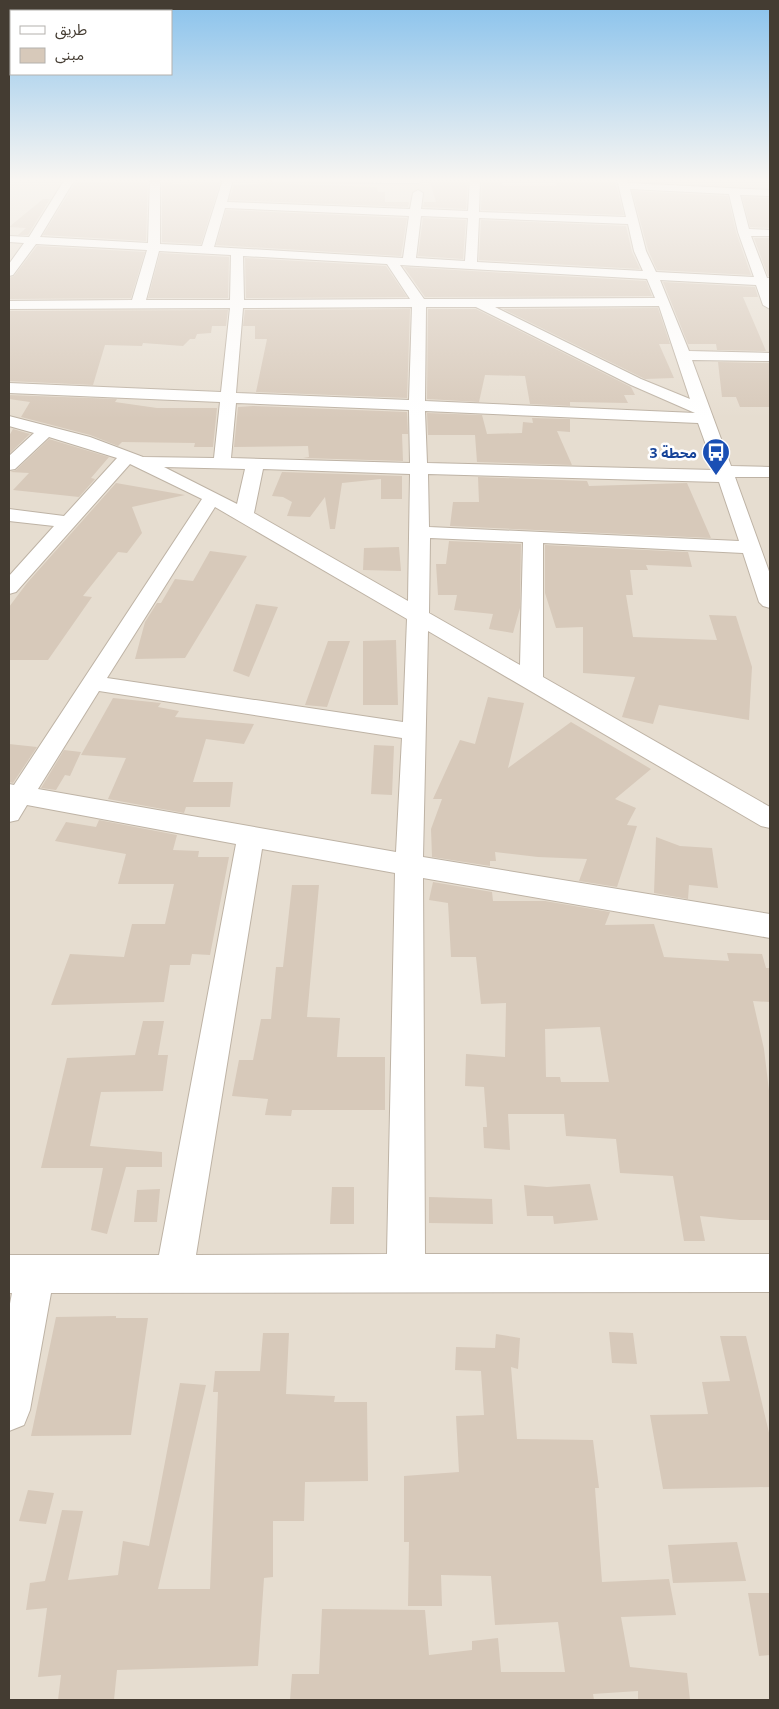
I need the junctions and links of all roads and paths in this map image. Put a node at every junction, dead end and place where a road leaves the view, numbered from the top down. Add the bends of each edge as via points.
1 (19, 259) edge
2 (151, 259) edge
3 (237, 259) edge
4 (367, 259) edge
5 (471, 259) edge
6 (644, 259) edge
7 (756, 259) edge
8 (391, 260) junction
9 (409, 261) joint
10 (471, 264) junction
11 (9, 272) edge
12 (653, 275) junction
13 (766, 281) edge
14 (664, 302) junction
15 (419, 303) junction
16 (477, 303) junction
17 (138, 304) junction
18 (237, 304) junction
19 (9, 305) edge
20 (770, 305) edge
21 (682, 355) junction
22 (770, 358) edge
23 (9, 388) edge
24 (228, 398) junction
25 (417, 406) junction
26 (702, 414) junction
27 (9, 421) edge
28 (46, 431) junction
29 (134, 458) junction
30 (222, 463) junction
31 (255, 464) junction
32 (9, 465) edge
33 (419, 467) junction
34 (770, 472) edge
35 (724, 474) junction
36 (212, 498) junction
37 (9, 515) edge
38 (244, 515) junction
39 (68, 522) junction
40 (420, 532) junction
41 (533, 537) junction
42 (750, 547) junction
43 (9, 588) edge
44 (770, 602) edge
45 (418, 616) junction
46 (531, 681) junction
47 (92, 684) junction
48 (416, 732) junction
49 (12, 800) edge
50 (770, 819) edge
51 (251, 836) junction
52 (409, 865) junction
53 (770, 926) edge
54 (770, 1272) edge
55 (22, 1274) edge
56 (174, 1274) junction
57 (406, 1275) junction
58 (9, 1410) edge

1 - 11 street
2 - 17 street
3 - 18 street
4 - 8 street
5 - 10 street
6 - 12 street
7 - 13 street
8 - 9 street
8 - 15 street
9 - 10 street
10 - 12 street
12 - 13 street
12 - 14 street
13 - 20 street
14 - 16 street
14 - 21 street
15 - 16 street
15 - 18 street
15 - 25 street
16 - 26 street
17 - 18 street
17 - 19 street
18 - 24 street
21 - 22 street
21 - 26 street
23 - 24 street
24 - 25 street
24 - 30 street
25 - 26 street
25 - 33 street
26 - 35 street
27 - 28 street
28 - 29 street
28 - 32 street
29 - 30 street
29 - 36 street
29 - 39 street
30 - 31 street
31 - 33 street
31 - 38 street
33 - 35 street
33 - 40 street
34 - 35 street
35 - 42 street
36 - 38 street
36 - 47 street
37 - 39 street
38 - 45 street
39 - 43 street
40 - 41 street
40 - 45 street
41 - 42 street
41 - 46 street
42 - 44 street
45 - 46 street
45 - 48 street
46 - 50 street
47 - 48 street
47 - 49 street
48 - 52 street
49 - 51 street
51 - 52 street
51 - 56 street
52 - 53 street
52 - 57 street
54 - 57 street
55 - 56 street
55 - 58 street
56 - 57 street

